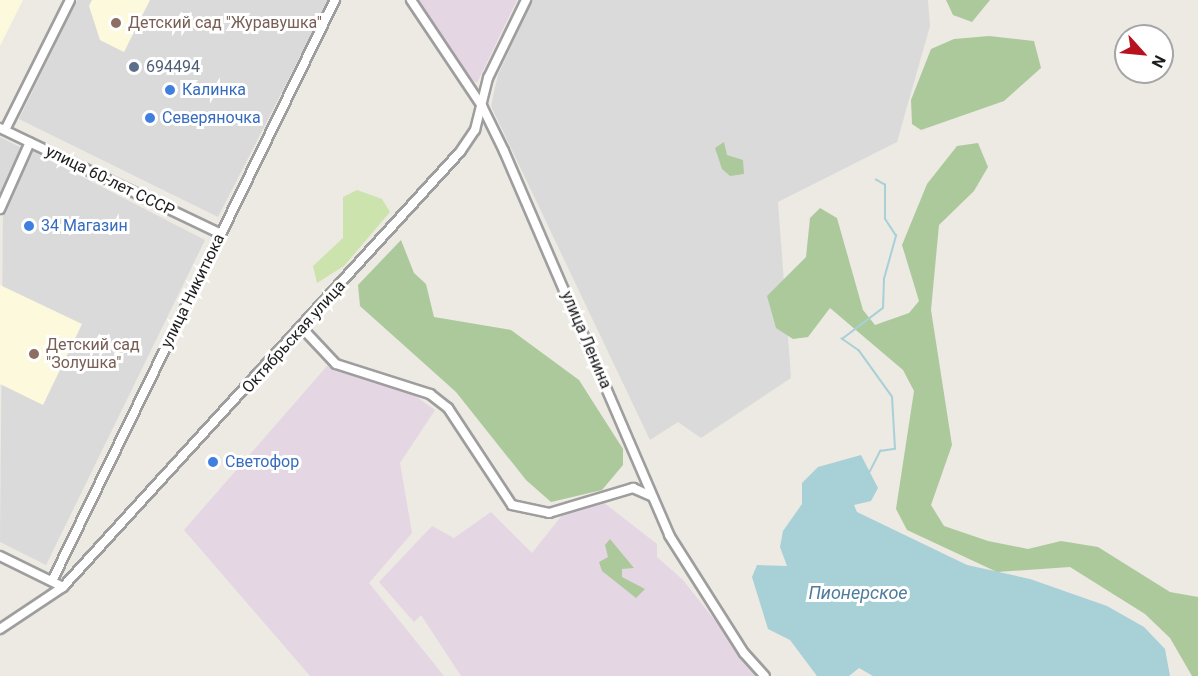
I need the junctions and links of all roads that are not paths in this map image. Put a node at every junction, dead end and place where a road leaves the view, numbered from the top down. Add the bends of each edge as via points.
1 (70, 0) edge
2 (335, 0) edge
3 (411, 0) edge
4 (526, 0) edge
5 (482, 106) junction
6 (3, 129) edge
7 (30, 142) junction
8 (0, 209) edge
9 (221, 234) junction
10 (303, 328) junction
11 (643, 476) junction
12 (633, 488) junction
13 (652, 497) junction
14 (0, 556) edge
15 (52, 581) junction
16 (63, 587) junction
17 (0, 629) edge
18 (765, 676) edge

1 - 6 street
2 - 9 street, улица Никитюка
3 - 5 street, улица Ленина
4 - 5 street, Октябрьская улица via 488,78
5 - 10 street, Октябрьская улица via 460,152
5 - 11 street, улица Ленина
6 - 7 street, улица 60-лет СССР
7 - 8 street
7 - 9 street, улица 60-лет СССР
9 - 15 street, улица Никитюка
10 - 12 street via 336,364 430,394 448,408 512,506 549,513
10 - 16 street, Октябрьская улица
11 - 12 street
11 - 13 street, улица Ленина
12 - 13 street
13 - 18 street, улица Ленина via 680,553
14 - 15 street
15 - 16 street
16 - 17 street, Октябрьская улица

